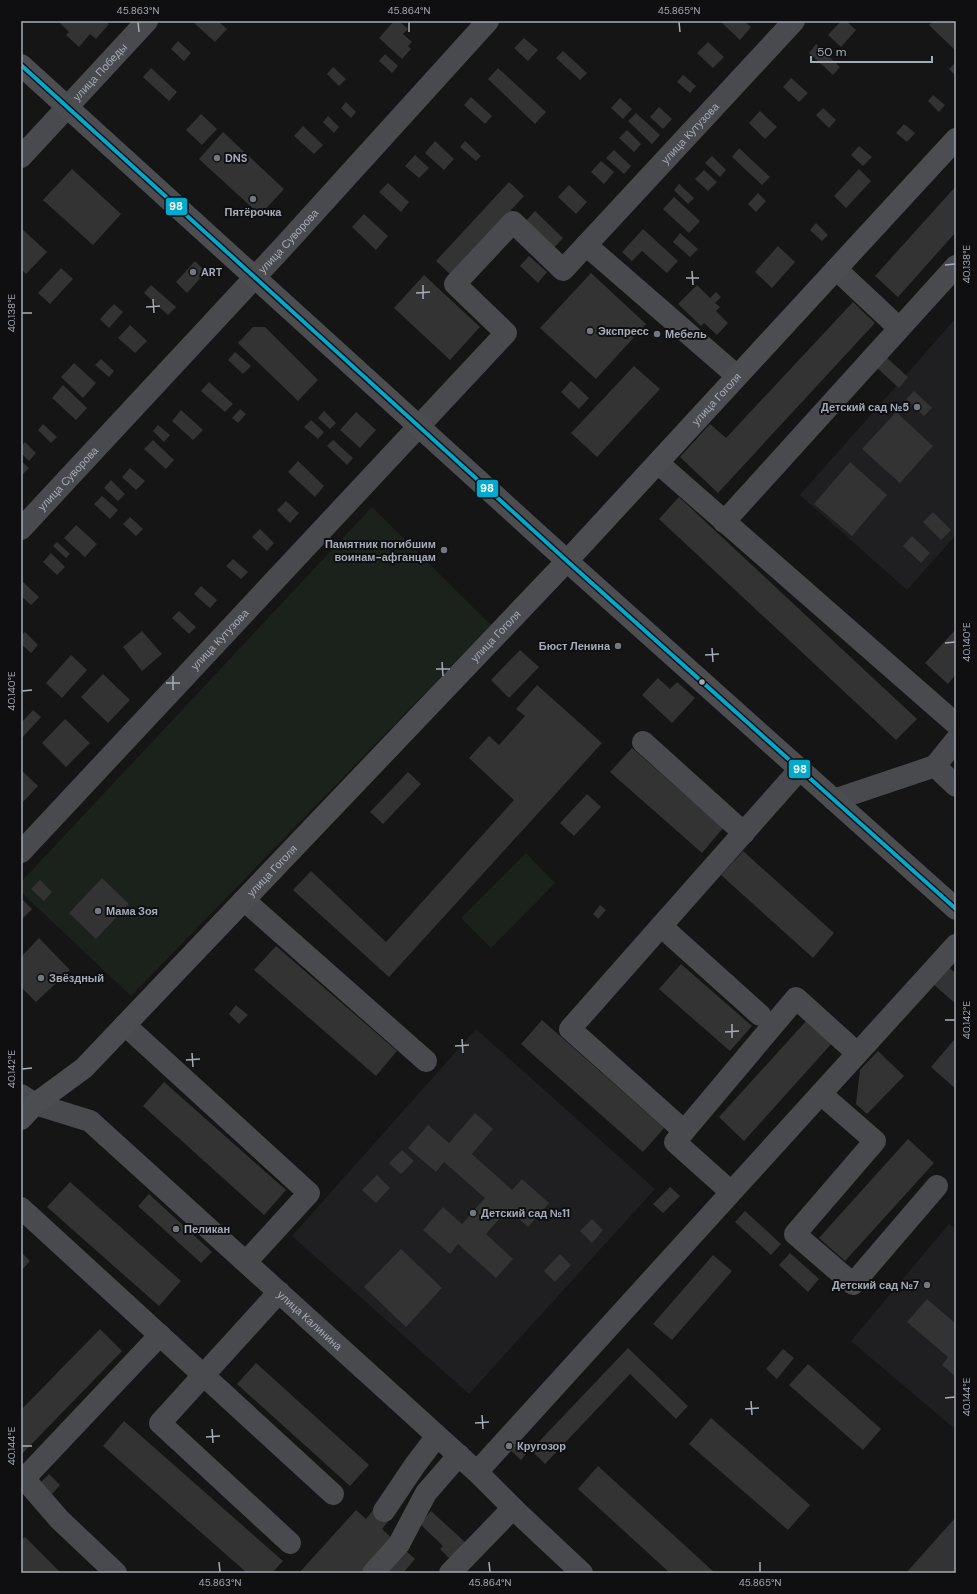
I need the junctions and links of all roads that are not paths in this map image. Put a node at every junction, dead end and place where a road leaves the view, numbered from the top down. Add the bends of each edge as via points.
1 (147, 21) edge
2 (488, 21) edge
3 (794, 21) edge
4 (21, 65) edge
5 (68, 108) junction
6 (956, 139) edge
7 (21, 157) edge
8 (586, 245) junction
9 (956, 266) edge
10 (836, 269) junction
11 (256, 277) junction
12 (900, 328) junction
13 (737, 376) junction
14 (418, 426) junction
15 (658, 463) junction
16 (724, 522) junction
17 (21, 529) edge
18 (567, 561) junction
19 (956, 724) edge
20 (956, 740) edge
21 (643, 742) dead end
22 (935, 766) junction
23 (800, 769) junction
24 (956, 786) edge
25 (834, 800) junction
26 (744, 832) junction
27 (21, 852) edge
28 (244, 900) junction
29 (956, 909) edge
30 (661, 926) junction
31 (953, 954) edge
32 (760, 1015) dead end
33 (125, 1025) junction
34 (857, 1053) junction
35 (426, 1061) dead end
36 (821, 1094) junction
37 (26, 1106) edge
38 (684, 1131) junction
39 (937, 1186) dead end
40 (731, 1192) junction
41 (21, 1208) edge
42 (246, 1262) junction
43 (279, 1292) junction
44 (160, 1335) junction
45 (204, 1375) junction
46 (437, 1436) junction
47 (459, 1455) junction
48 (477, 1472) junction
49 (22, 1478) edge
50 (333, 1494) dead end
51 (513, 1508) junction
52 (384, 1511) dead end
53 (290, 1543) dead end
54 (116, 1573) edge
55 (373, 1573) edge
56 (450, 1573) edge
57 (582, 1573) edge

1 - 5 street, улица Победы
2 - 11 street, улица Суворова
3 - 8 street, улица Кутузова
4 - 5 main road
5 - 7 street, улица Победы
5 - 11 main road
6 - 10 main road, улица Гоголя
8 - 13 street
8 - 14 street, улица Кутузова via 563,270 513,222 455,284 506,333
9 - 12 street
10 - 12 street
10 - 13 main road, улица Гоголя
11 - 14 main road
11 - 17 street, улица Суворова
12 - 16 street
13 - 15 main road, улица Гоголя
14 - 18 main road
14 - 27 street, улица Кутузова
15 - 16 street
15 - 18 main road, улица Гоголя
16 - 19 street
18 - 23 main road
18 - 28 main road, улица Гоголя
20 - 22 street
21 - 26 street
22 - 24 street
22 - 25 street
23 - 25 main road
23 - 26 street
25 - 29 main road
26 - 30 street
28 - 33 main road, улица Гоголя
28 - 35 street
30 - 32 street
30 - 38 street via 570,1029
31 - 34 street
33 - 37 main road, улица Гоголя via 84,1068
33 - 42 street via 309,1193
34 - 36 street
34 - 38 street via 796,998
36 - 39 street via 875,1141 795,1234 853,1284
36 - 40 street
37 - 42 street, улица Калинина via 90,1121
38 - 40 street via 675,1142
40 - 48 street
41 - 44 street
42 - 43 street, улица Калинина
43 - 45 street
43 - 46 street, улица Калинина
44 - 45 street
44 - 49 street
45 - 50 street
45 - 53 street via 160,1424
46 - 47 street, улица Калинина
46 - 52 street
47 - 48 street, улица Калинина
47 - 55 street via 426,1493 399,1544
48 - 51 street, улица Калинина
49 - 54 street via 59,1519
51 - 56 street
51 - 57 street, улица Калинина

